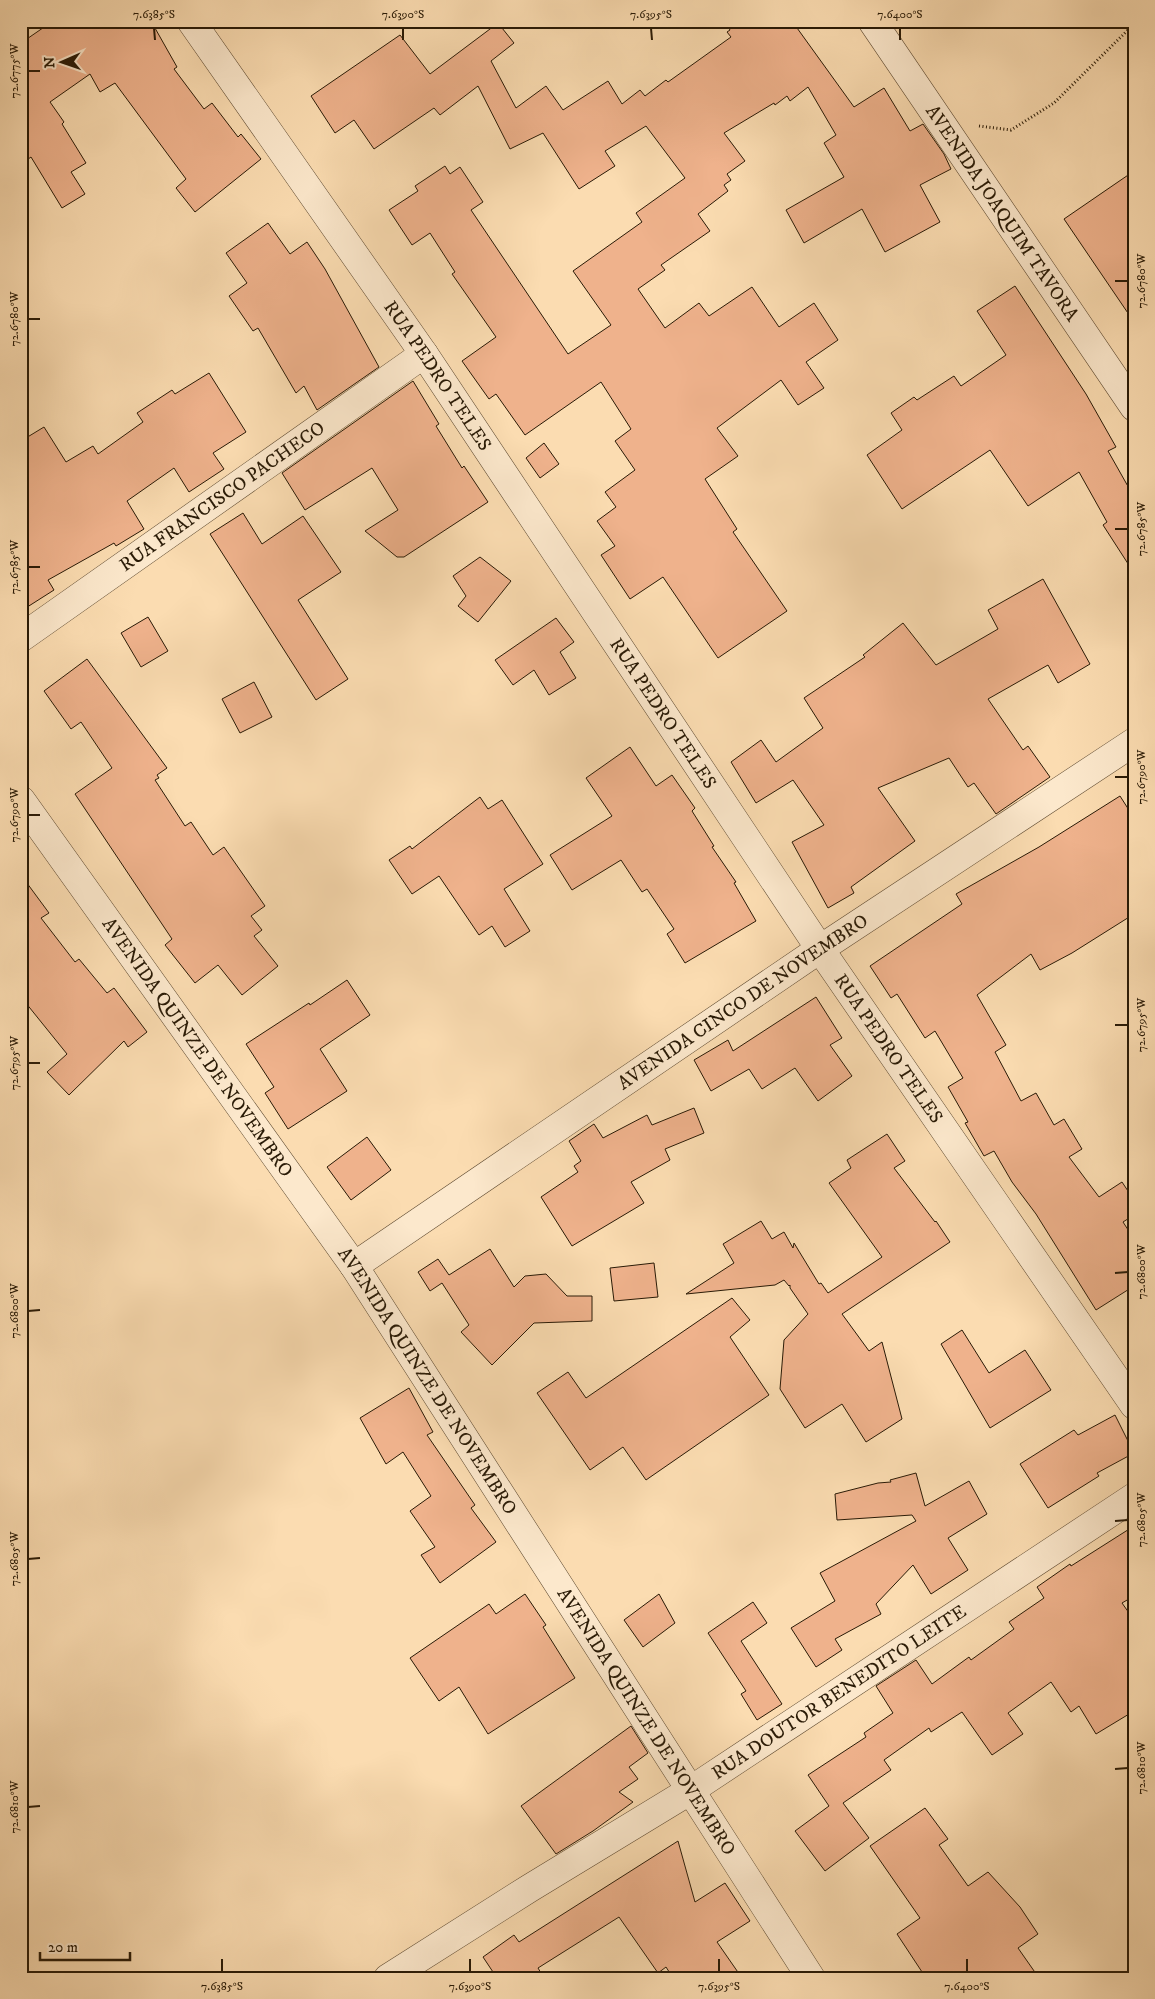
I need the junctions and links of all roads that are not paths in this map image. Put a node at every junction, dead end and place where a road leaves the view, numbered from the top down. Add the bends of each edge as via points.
1 (191, 21) edge
2 (872, 21) edge
3 (424, 354) junction
4 (1134, 407) edge
5 (21, 638) edge
6 (1134, 742) edge
7 (21, 800) edge
8 (820, 949) junction
9 (354, 1266) junction
10 (1134, 1405) edge
11 (1134, 1497) edge
12 (691, 1790) junction
13 (388, 1978) edge
14 (811, 1978) edge

1 - 3 street, RUA PEDRO TELES
2 - 4 street, AVENIDA JOAQUIM TAVORA
3 - 5 street, RUA FRANCISCO PACHECO
3 - 8 street, RUA PEDRO TELES
6 - 8 street, AVENIDA CINCO DE NOVEMBRO
7 - 9 street, AVENIDA QUINZE DE NOVEMBRO
8 - 9 street, AVENIDA CINCO DE NOVEMBRO
8 - 10 street, RUA PEDRO TELES
9 - 12 street, AVENIDA QUINZE DE NOVEMBRO
11 - 12 street, RUA DOUTOR BENEDITO LEITE
12 - 13 street, RUA DOUTOR BENEDITO LEITE
12 - 14 street, AVENIDA QUINZE DE NOVEMBRO

